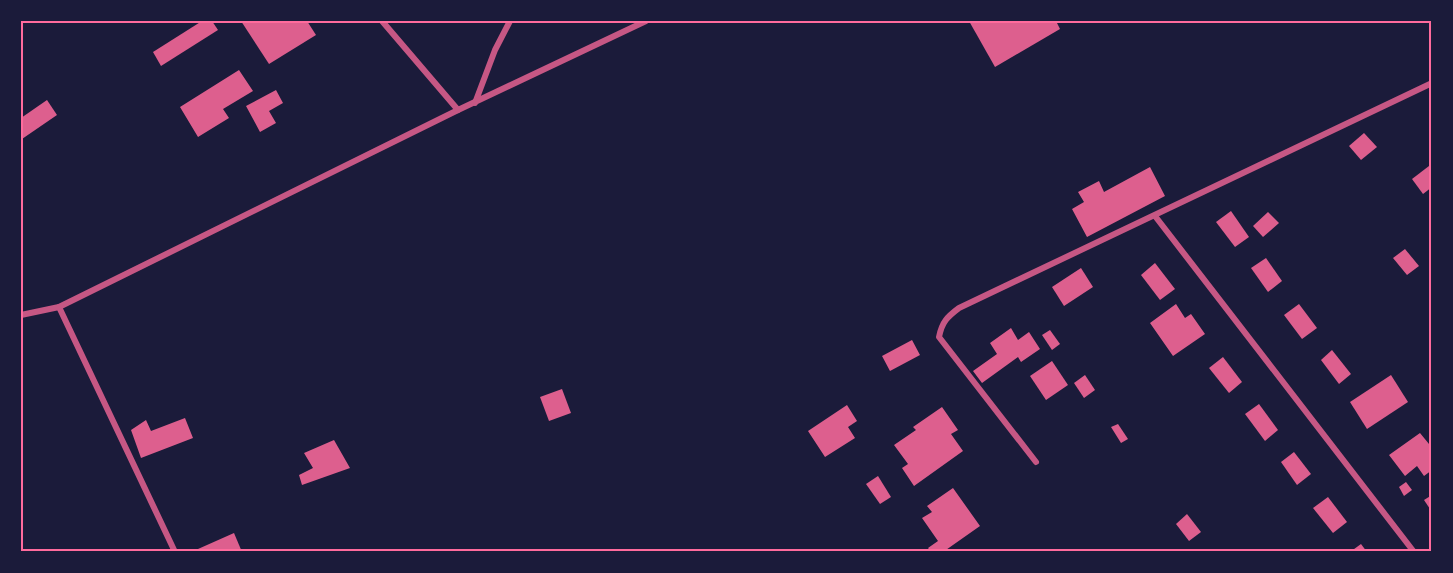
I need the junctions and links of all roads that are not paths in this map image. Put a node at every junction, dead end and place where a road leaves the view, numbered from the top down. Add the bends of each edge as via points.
1 (382, 21) edge
2 (510, 21) edge
3 (646, 21) edge
4 (1432, 84) edge
5 (475, 103) junction
6 (458, 110) junction
7 (1155, 216) junction
8 (59, 307) junction
9 (21, 315) edge
10 (1036, 462) dead end
11 (175, 552) edge
12 (1414, 552) edge

1 - 6 street
2 - 5 street
3 - 5 street
4 - 7 street
5 - 6 street
6 - 8 street
7 - 10 street via 959,308 942,326 939,337
7 - 12 street
8 - 9 street
8 - 11 street

